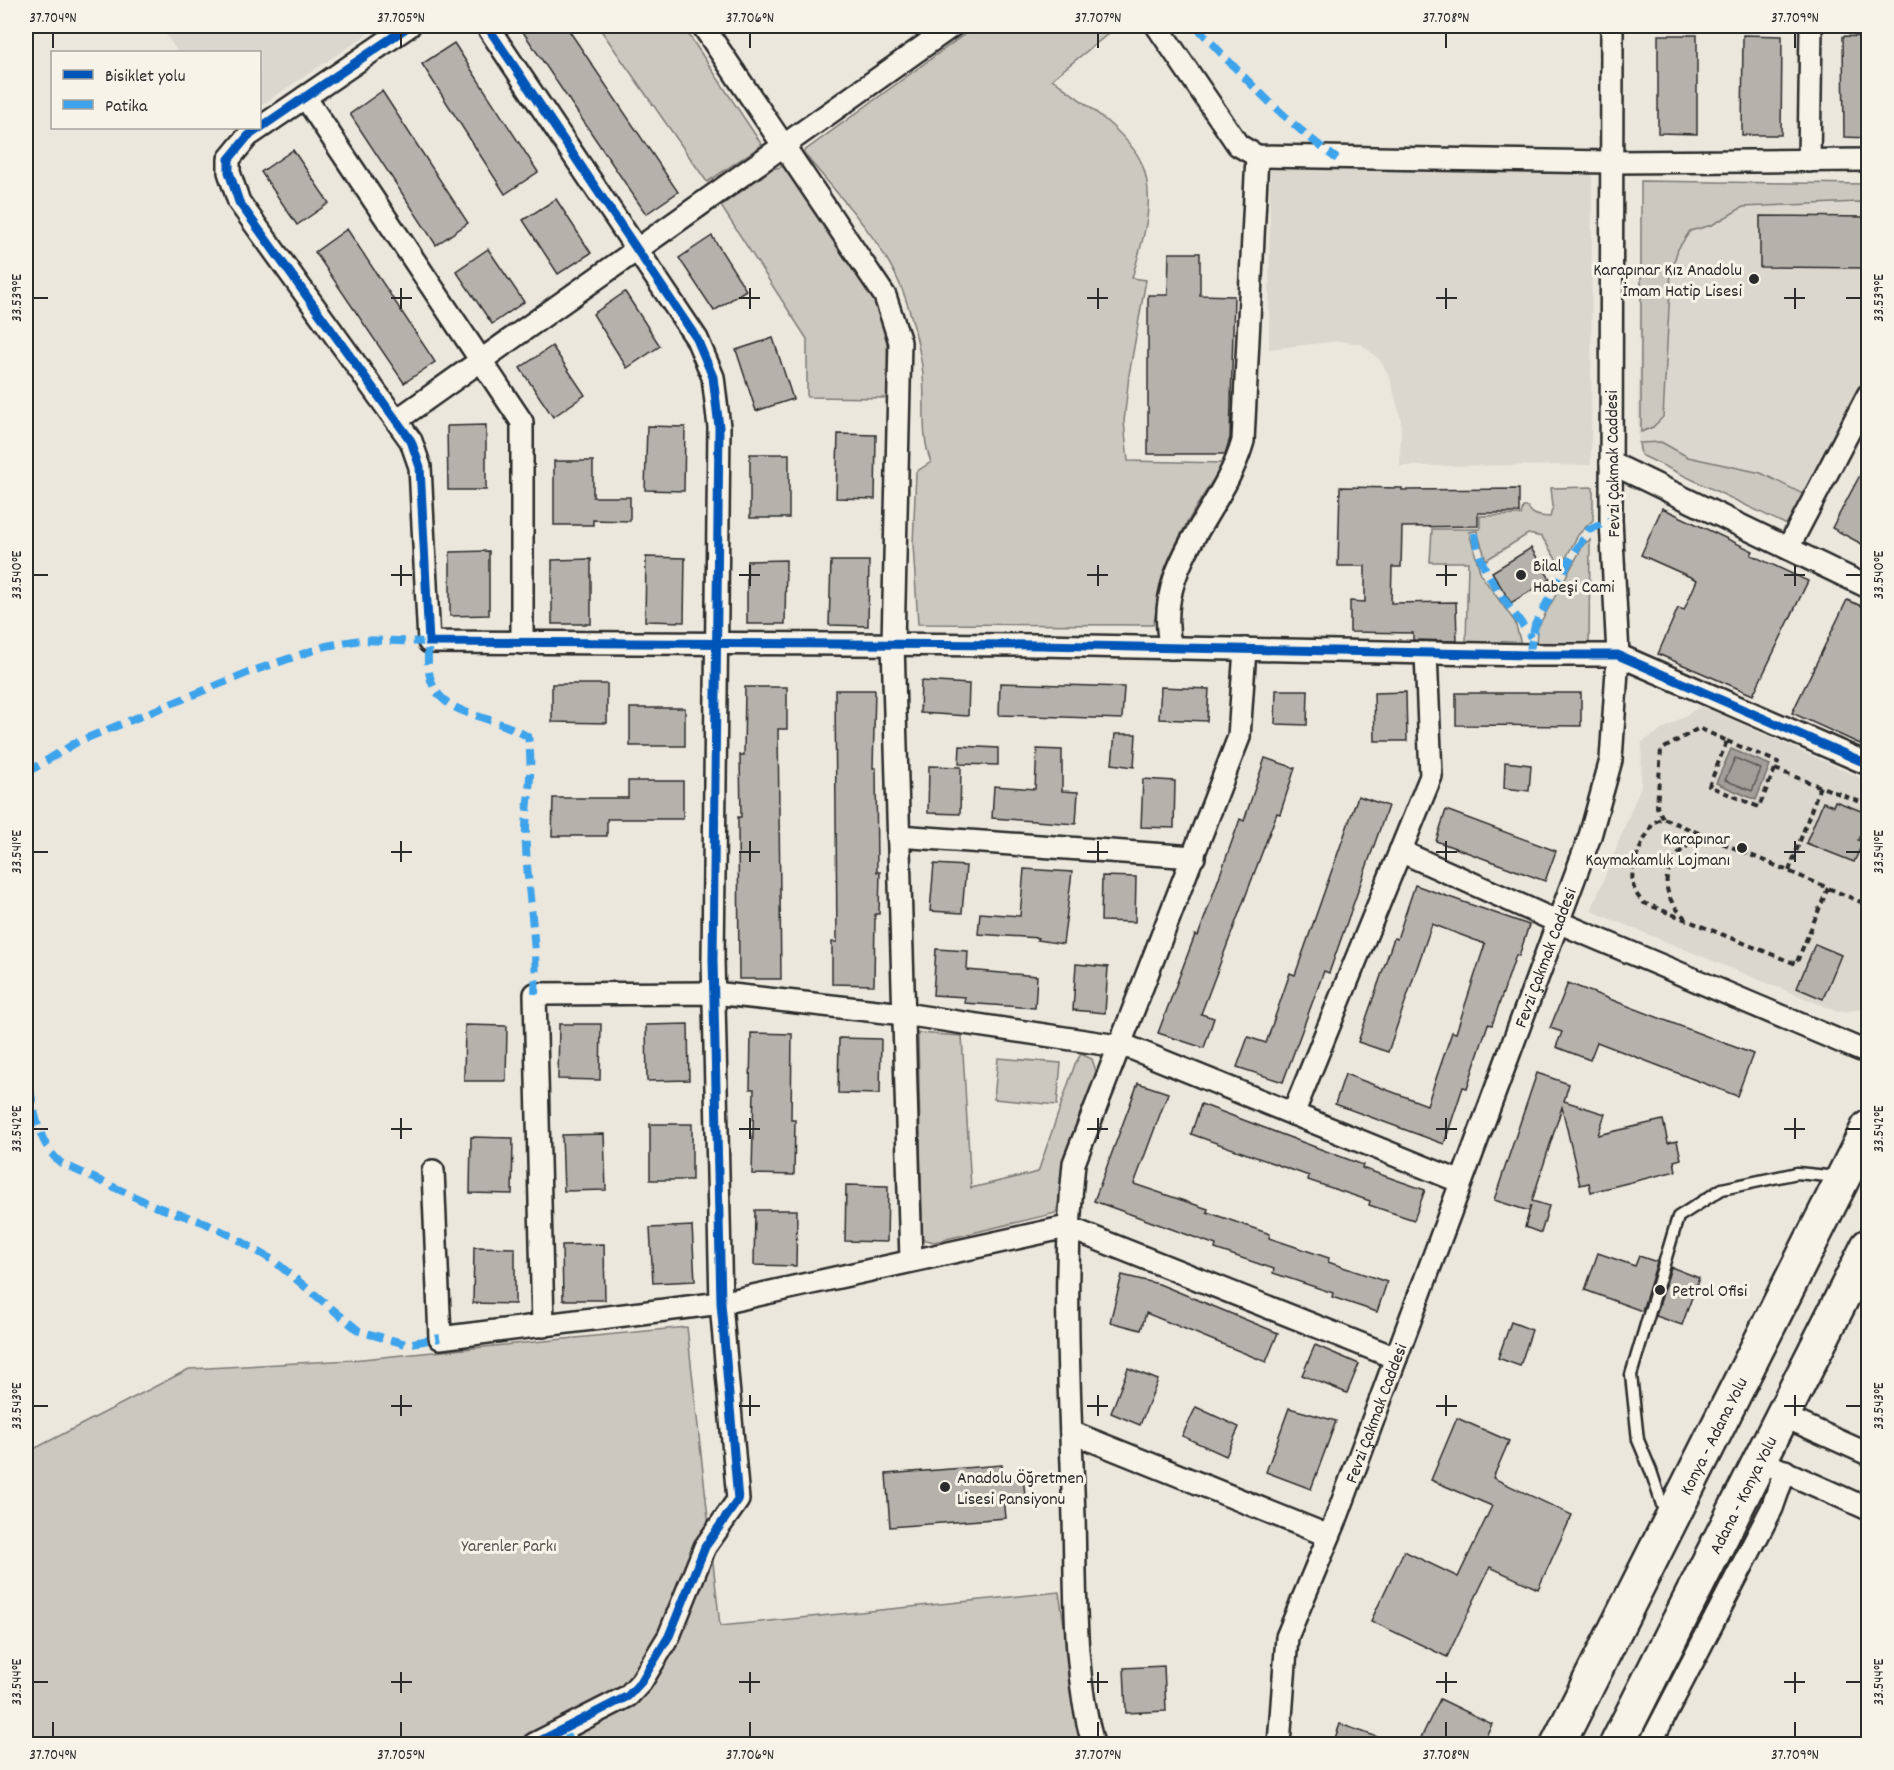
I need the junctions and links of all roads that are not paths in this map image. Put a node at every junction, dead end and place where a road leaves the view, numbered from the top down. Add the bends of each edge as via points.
1 (409, 26) edge
2 (487, 26) edge
3 (703, 26) edge
4 (952, 26) edge
5 (1157, 26) edge
6 (1612, 26) edge
7 (1811, 26) edge
8 (305, 97) junction
9 (261, 127) edge
10 (258, 129) edge
11 (783, 146) junction
12 (1257, 156) junction
13 (1869, 160) edge
14 (1809, 161) junction
15 (1610, 162) junction
16 (639, 248) junction
17 (481, 360) junction
18 (1869, 395) edge
19 (397, 420) junction
20 (1611, 463) junction
21 (1788, 548) junction
22 (1869, 587) edge
23 (522, 643) junction
24 (718, 644) junction
25 (893, 644) junction
26 (1171, 648) junction
27 (1245, 649) junction
28 (1426, 653) junction
29 (1618, 655) junction
30 (1869, 764) edge
31 (898, 836) junction
32 (1400, 851) junction
33 (1194, 857) junction
34 (1558, 922) junction
35 (714, 993) junction
36 (904, 1014) junction
37 (1121, 1047) junction
38 (1869, 1053) edge
39 (1293, 1114) junction
40 (1869, 1128) edge
41 (433, 1171) dead end
42 (1844, 1178) junction
43 (1461, 1182) junction
44 (1067, 1227) junction
45 (1869, 1246) edge
46 (911, 1260) junction
47 (721, 1303) junction
48 (543, 1326) junction
49 (1396, 1358) junction
50 (1781, 1415) junction
51 (1071, 1432) junction
52 (1869, 1454) edge
53 (1773, 1466) junction
54 (1869, 1509) edge
55 (1668, 1525) junction
56 (1329, 1536) junction
57 (568, 1737) edge
58 (534, 1744) edge
59 (1093, 1744) edge
60 (1279, 1744) edge
61 (1557, 1744) edge
62 (1617, 1744) edge
63 (1650, 1744) edge

1 - 8 street
2 - 16 street
3 - 11 street
4 - 11 street
5 - 12 street via 1238,145
6 - 15 street, Fevzi Çakmak Caddesi
7 - 14 street
8 - 9 street
8 - 17 street
10 - 19 street via 229,159 239,202
11 - 16 street
11 - 25 street via 885,296 900,342
12 - 15 street
12 - 26 street via 1243,441 1180,562 1166,626
13 - 14 street
14 - 15 street
15 - 20 street, Fevzi Çakmak Caddesi
16 - 17 street
16 - 24 street via 697,339 713,377 719,427
17 - 19 street
17 - 23 street via 522,422
18 - 21 street
19 - 23 street via 411,441 420,467 429,642
20 - 21 street
20 - 29 street, Fevzi Çakmak Caddesi
21 - 22 street
23 - 24 street
24 - 25 street
24 - 35 street
25 - 26 street
25 - 31 street
26 - 27 street
27 - 28 street
27 - 33 street via 1239,737
28 - 29 street
28 - 32 street via 1431,776
29 - 30 street
29 - 34 street, Fevzi Çakmak Caddesi via 1611,760 1590,836
31 - 33 street
31 - 36 street
32 - 34 street
32 - 39 street
33 - 37 street
34 - 38 street
34 - 43 street, Fevzi Çakmak Caddesi
35 - 36 street
35 - 47 street
35 - 48 street via 535,994
36 - 37 street
36 - 46 street
37 - 39 street
37 - 44 street via 1074,1163
39 - 43 street
40 - 42 highway, Konya - Adana Yolu
41 - 48 street via 440,1338
42 - 55 highway, Konya - Adana Yolu
42 - 55 lane via 1797,1173 1722,1189 1678,1217 1631,1375 1638,1440
43 - 49 street, Fevzi Çakmak Caddesi
44 - 46 street
44 - 49 street
44 - 51 street
45 - 50 highway, Adana - Konya Yolu
46 - 47 street
47 - 48 street
47 - 57 street via 738,1500 705,1547 669,1636 641,1682 628,1696
49 - 56 street, Fevzi Çakmak Caddesi
50 - 52 street
50 - 53 highway, Adana - Konya Yolu
51 - 56 street
51 - 59 street via 1080,1688
53 - 54 street
53 - 62 highway, Adana - Konya Yolu
53 - 63 street via 1772,1508
55 - 61 highway, Konya - Adana Yolu
56 - 60 street, Fevzi Çakmak Caddesi via 1287,1637
57 - 58 street

